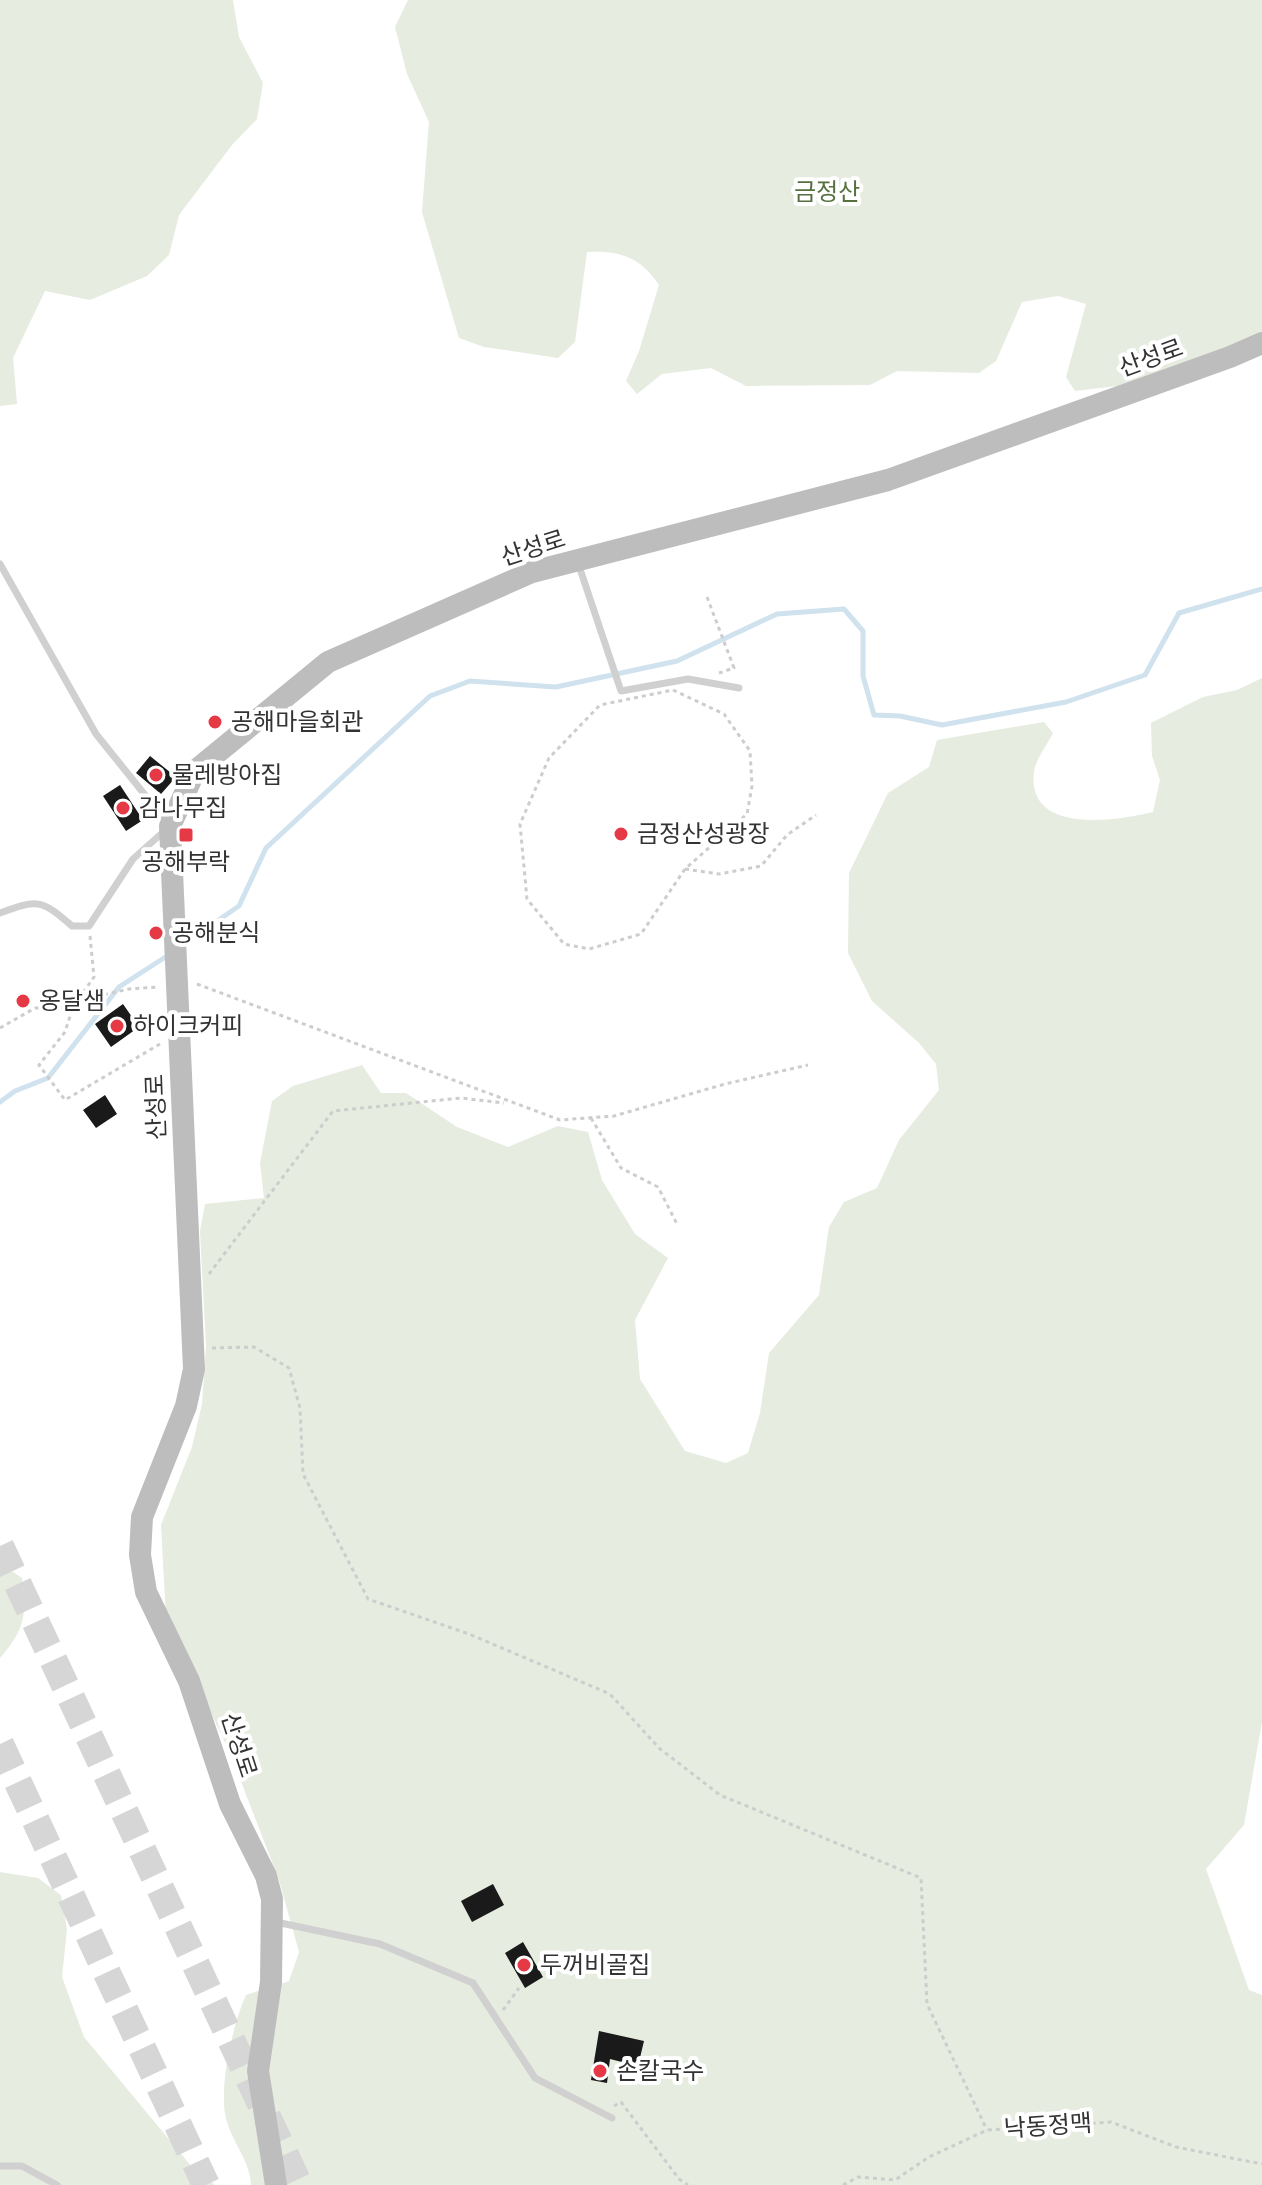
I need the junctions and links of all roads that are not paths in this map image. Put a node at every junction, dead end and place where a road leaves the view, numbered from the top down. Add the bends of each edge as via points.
1 (1262, 343) edge
2 (578, 561) junction
3 (0, 564) edge
4 (739, 688) dead end
5 (170, 826) junction
6 (0, 913) edge
7 (274, 1922) junction
8 (612, 2118) road end
9 (0, 2166) edge
10 (57, 2185) edge
11 (276, 2185) edge

1 - 2 main road, 산성로 via 888,480
2 - 4 lane via 621,691 688,679
2 - 5 main road, 산성로 via 532,572 328,662 195,771
3 - 5 lane via 96,734
5 - 6 lane via 133,859 89,926 72,926 48,905 33,901
5 - 7 main road, 산성로 via 194,1369 186,1406 142,1517 141,1573 199,1707 230,1804 266,1876
7 - 8 lane via 380,1944 473,1983 535,2078
7 - 11 main road, 산성로 via 258,2071
9 - 10 lane via 22,2166

